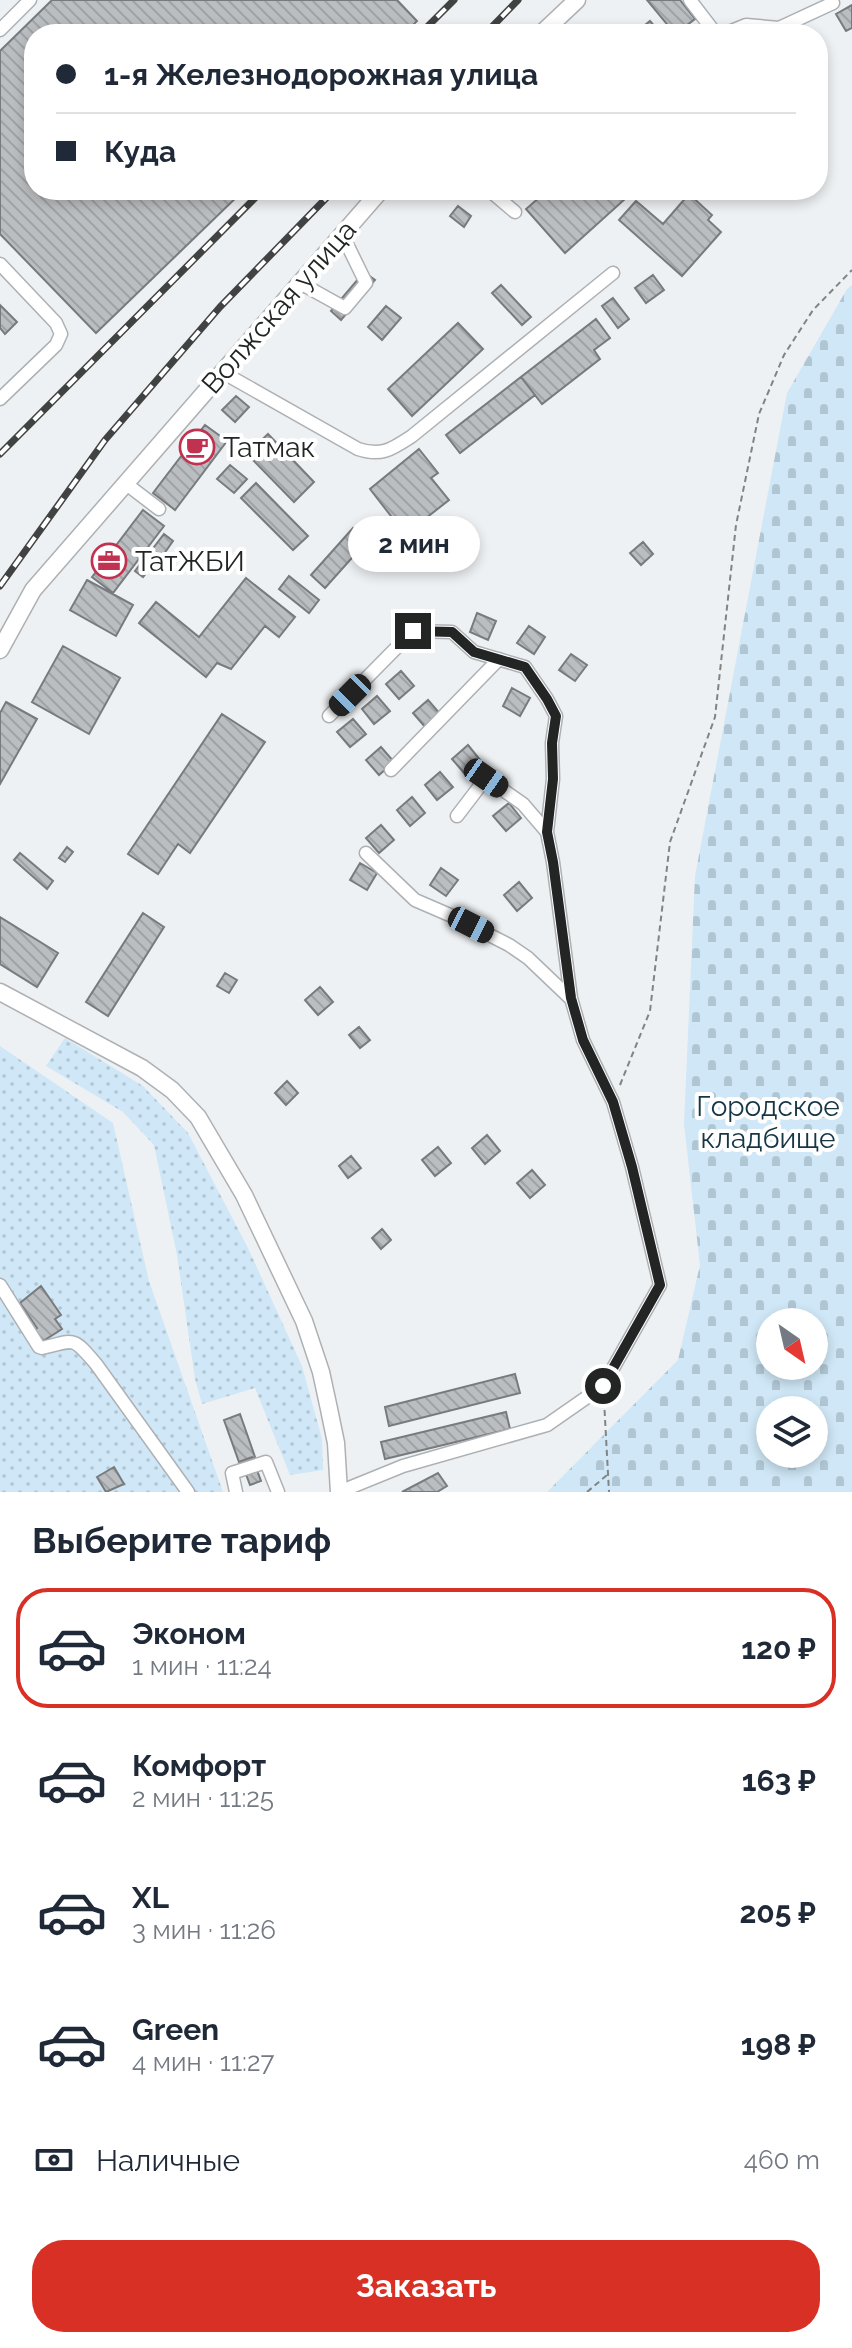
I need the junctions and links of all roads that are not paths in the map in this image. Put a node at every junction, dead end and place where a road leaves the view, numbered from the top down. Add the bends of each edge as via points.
1 (30, 0) edge
2 (577, 0) edge
3 (690, 0) edge
4 (833, 3) dead end
5 (552, 24) edge
6 (708, 24) edge
7 (788, 24) edge
8 (0, 30) edge
9 (372, 200) edge
10 (501, 200) edge
11 (515, 212) dead end
12 (342, 234) junction
13 (0, 264) edge
14 (613, 273) dead end
15 (300, 283) junction
16 (222, 372) junction
17 (0, 399) edge
18 (125, 483) junction
19 (159, 509) dead end
20 (0, 650) edge
21 (499, 659) junction
22 (329, 716) dead end
23 (391, 770) dead end
24 (457, 816) dead end
25 (547, 832) junction
26 (366, 853) dead end
27 (0, 992) edge
28 (571, 998) junction
29 (0, 1285) edge
30 (188, 1492) edge
31 (236, 1492) edge
32 (278, 1492) edge
33 (339, 1492) edge

1 - 8 street
2 - 5 main road
3 - 6 street
4 - 7 street
9 - 12 main road, Волжская улица
10 - 11 street
12 - 15 main road, Волжская улица
12 - 15 street via 366,283 345,308
13 - 17 street via 61,334
14 - 16 street via 412,436 374,454
15 - 16 main road, Волжская улица
16 - 18 main road, Волжская улица
18 - 19 street
18 - 20 main road, Волжская улица via 33,590
21 - 22 street via 474,652 452,632 413,631
21 - 23 street
21 - 25 street via 525,667 556,716
24 - 25 street via 486,778 523,804
25 - 28 street
26 - 28 street via 415,900 509,945
27 - 33 main road via 142,1068 198,1117 244,1195 304,1321 336,1443
28 - 33 street via 583,1040 613,1102 660,1285 603,1386 547,1425 403,1466
29 - 30 street via 39,1347 63,1341 80,1345
31 - 32 street via 232,1473 266,1462

